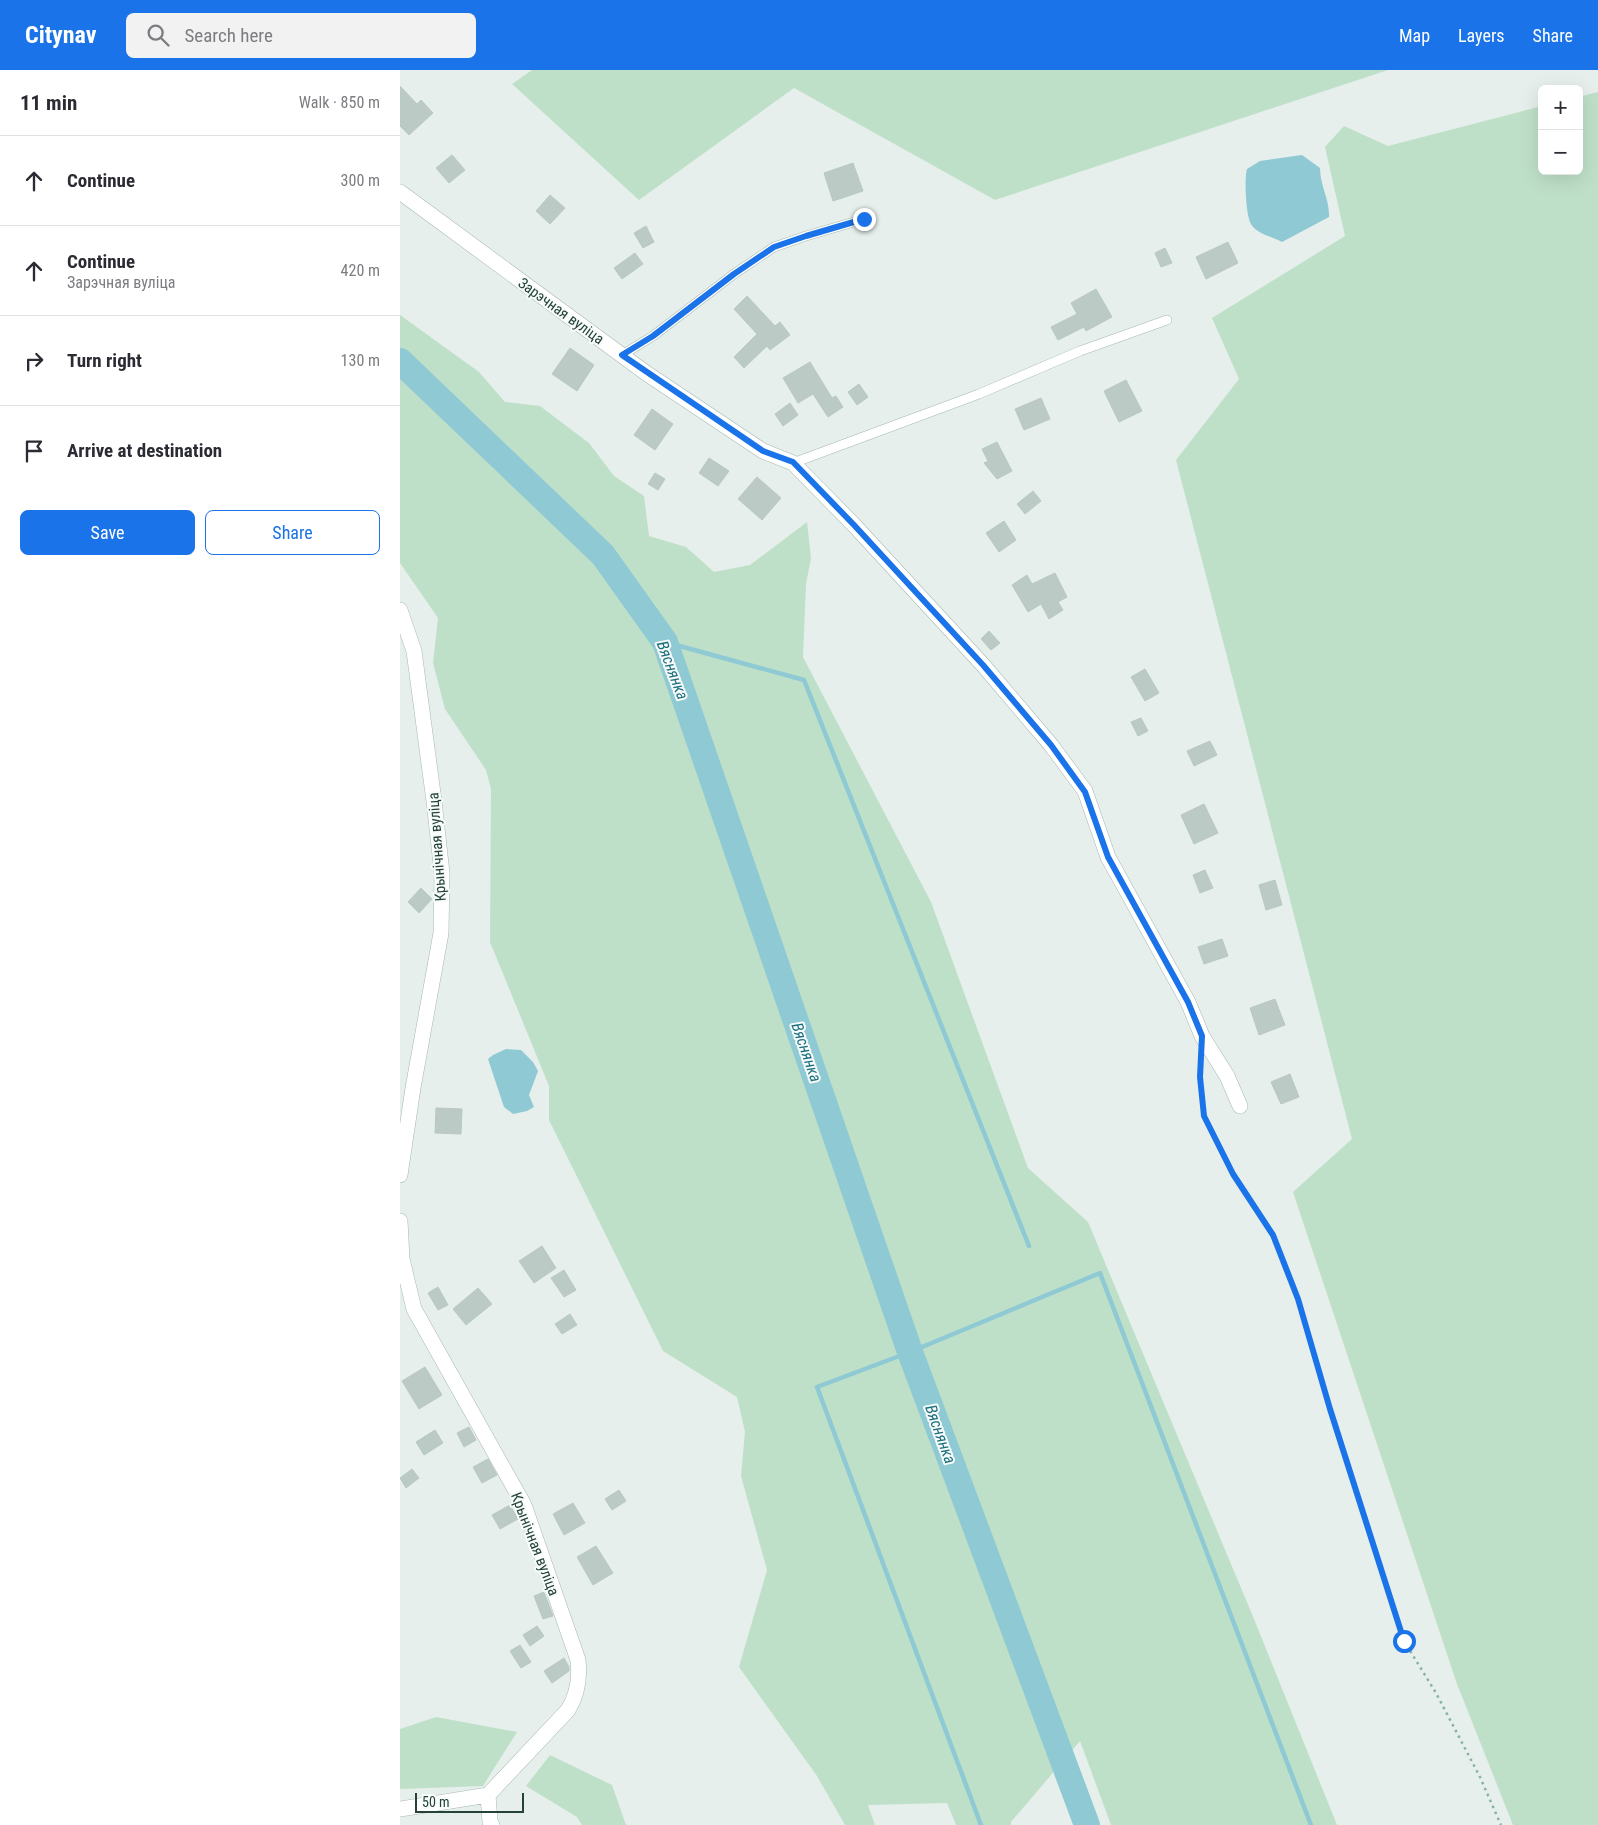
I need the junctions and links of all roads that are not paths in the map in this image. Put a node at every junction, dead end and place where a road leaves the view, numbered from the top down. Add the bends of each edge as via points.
1 (400, 192) edge
2 (864, 219) dead end
3 (1167, 320) dead end
4 (622, 355) junction
5 (793, 462) junction
6 (400, 610) edge
7 (1240, 1106) dead end
8 (400, 1175) edge
9 (400, 1221) edge
10 (488, 1795) junction
11 (400, 1809) edge
12 (492, 1825) edge

1 - 4 street, Зарэчная вуліца
2 - 4 lane via 774,247
3 - 5 lane
4 - 5 street, Зарэчная вуліца via 763,451
5 - 7 street, Зарэчная вуліца via 983,665 1051,745 1085,792 1108,857 1188,1002 1202,1036
6 - 8 street, Крынічная вуліца via 414,652 442,873 441,933
9 - 10 street, Крынічная вуліца via 402,1259 414,1309 524,1505 578,1660 580,1675 575,1699 568,1710
10 - 11 street
10 - 12 street

